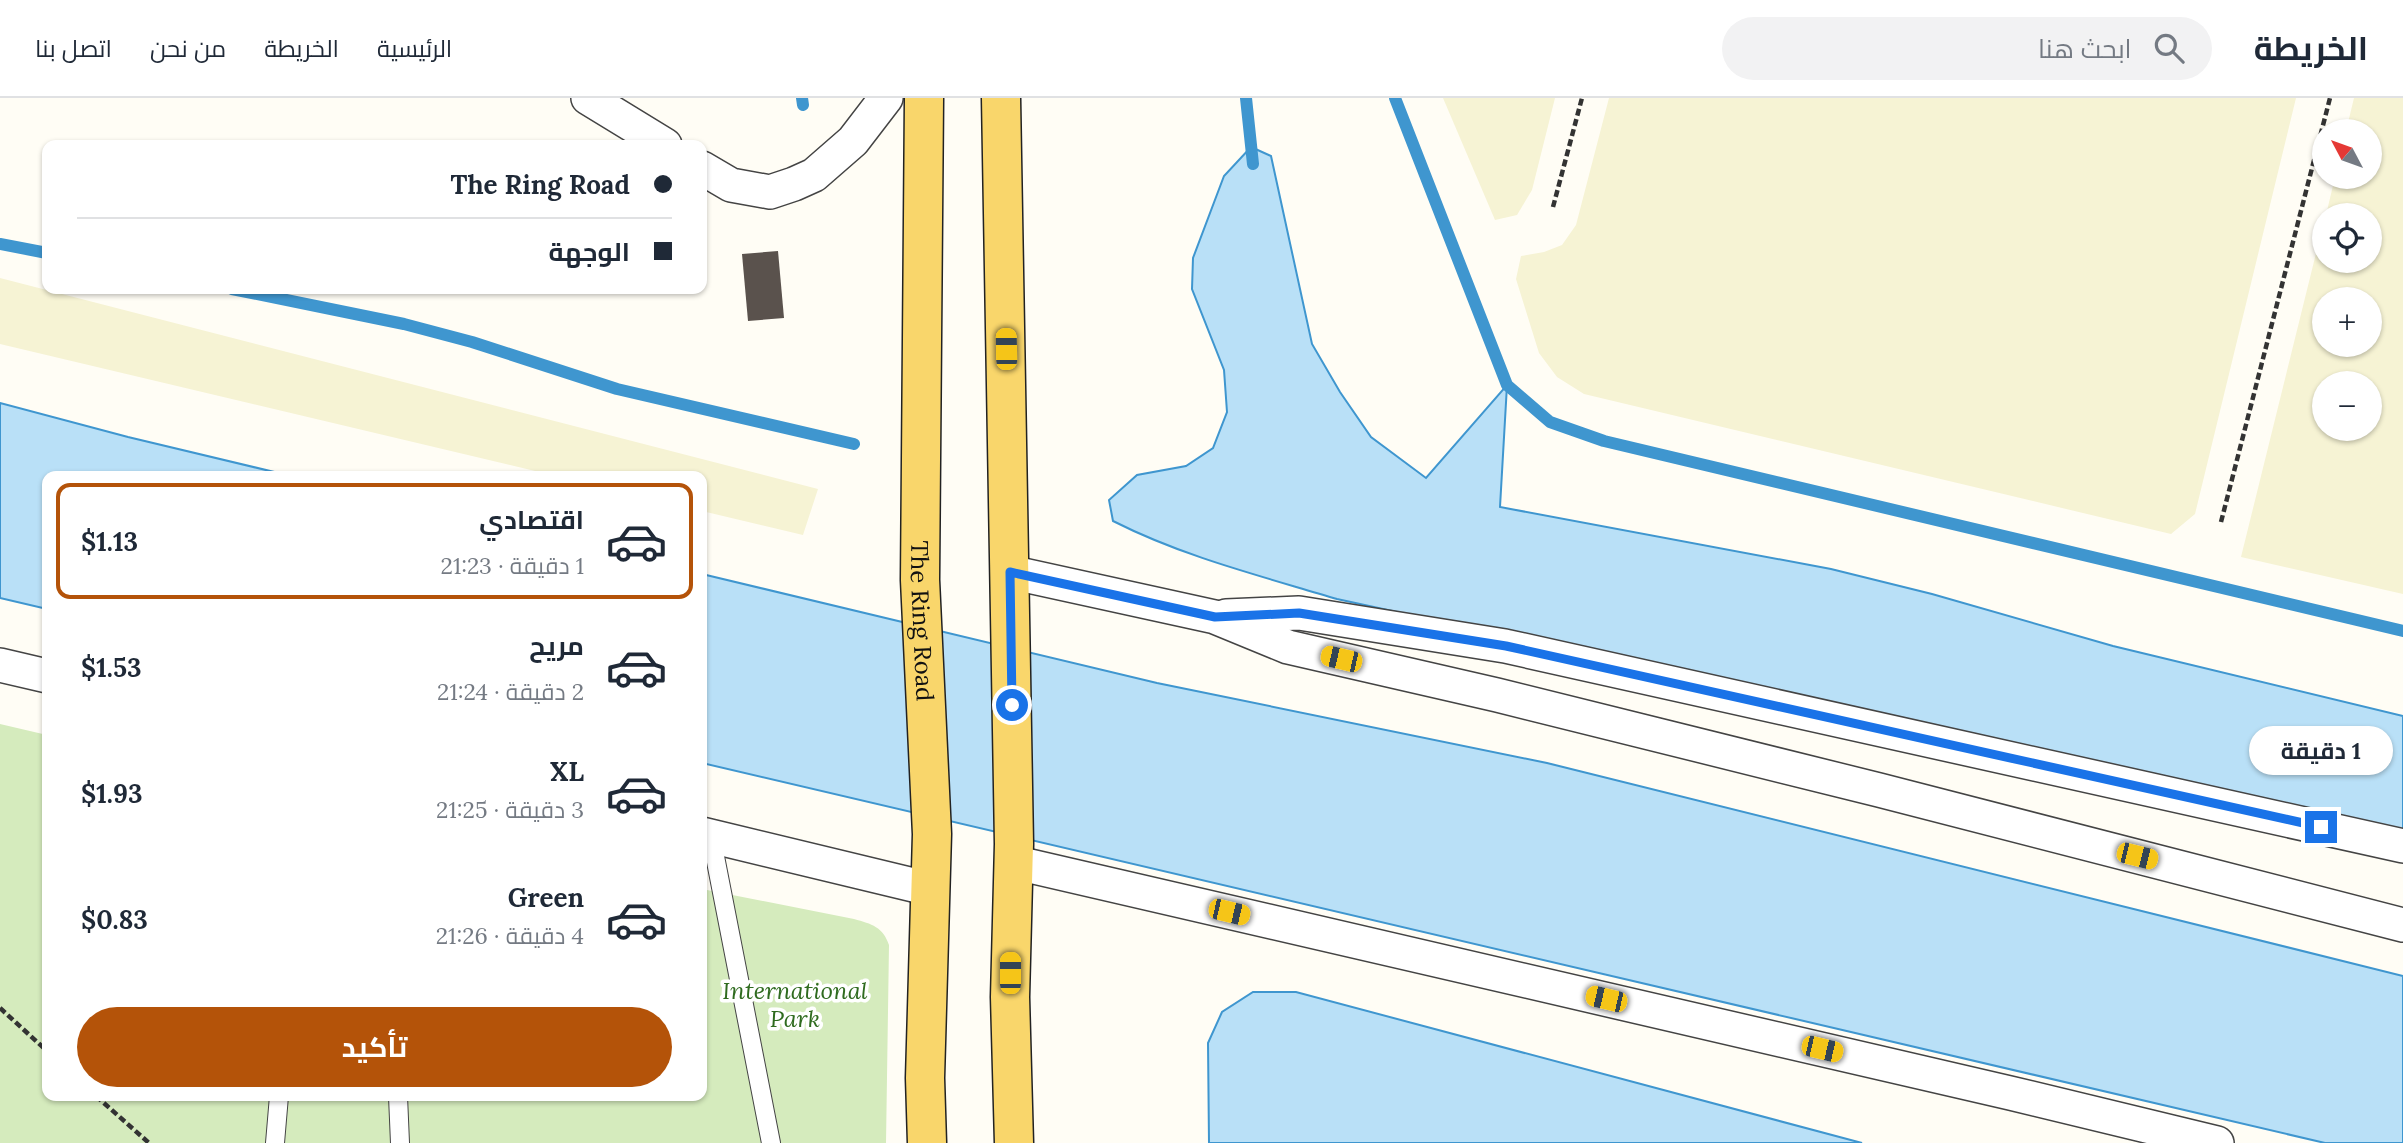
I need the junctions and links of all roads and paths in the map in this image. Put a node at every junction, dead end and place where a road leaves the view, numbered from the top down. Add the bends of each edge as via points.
1 (588, 98) edge
2 (886, 98) edge
3 (924, 98) edge
4 (1001, 98) edge
5 (1582, 98) edge
6 (2330, 98) edge
7 (657, 140) edge
8 (707, 171) edge
9 (1553, 207) dead end
10 (2221, 522) dead end
11 (1010, 583) junction
12 (1215, 617) junction
13 (0, 665) edge
14 (42, 675) edge
15 (707, 835) edge
16 (707, 840) edge
17 (2403, 846) edge
18 (1014, 853) junction
19 (930, 889) junction
20 (2403, 925) edge
21 (0, 1009) edge
22 (42, 1047) edge
23 (102, 1101) edge
24 (279, 1101) edge
25 (398, 1101) edge
26 (149, 1143) edge
27 (275, 1143) edge
28 (400, 1143) edge
29 (771, 1143) edge
30 (927, 1143) edge
31 (1014, 1143) edge
32 (2217, 1143) edge

1 - 7 street
2 - 8 street via 853,141 814,175 794,184 771,192 731,185
3 - 19 main road, The Ring Road via 920,580 932,834
4 - 11 main road
5 - 9 path
6 - 10 path
11 - 12 street
11 - 18 main road
12 - 17 street via 1299,613 1506,646
12 - 20 street via 1288,646 1879,790
13 - 14 street
15 - 19 street
16 - 29 lane
18 - 31 main road via 1010,997
18 - 32 street
19 - 30 main road, The Ring Road
21 - 22 path
23 - 26 path
24 - 27 lane
25 - 28 lane

